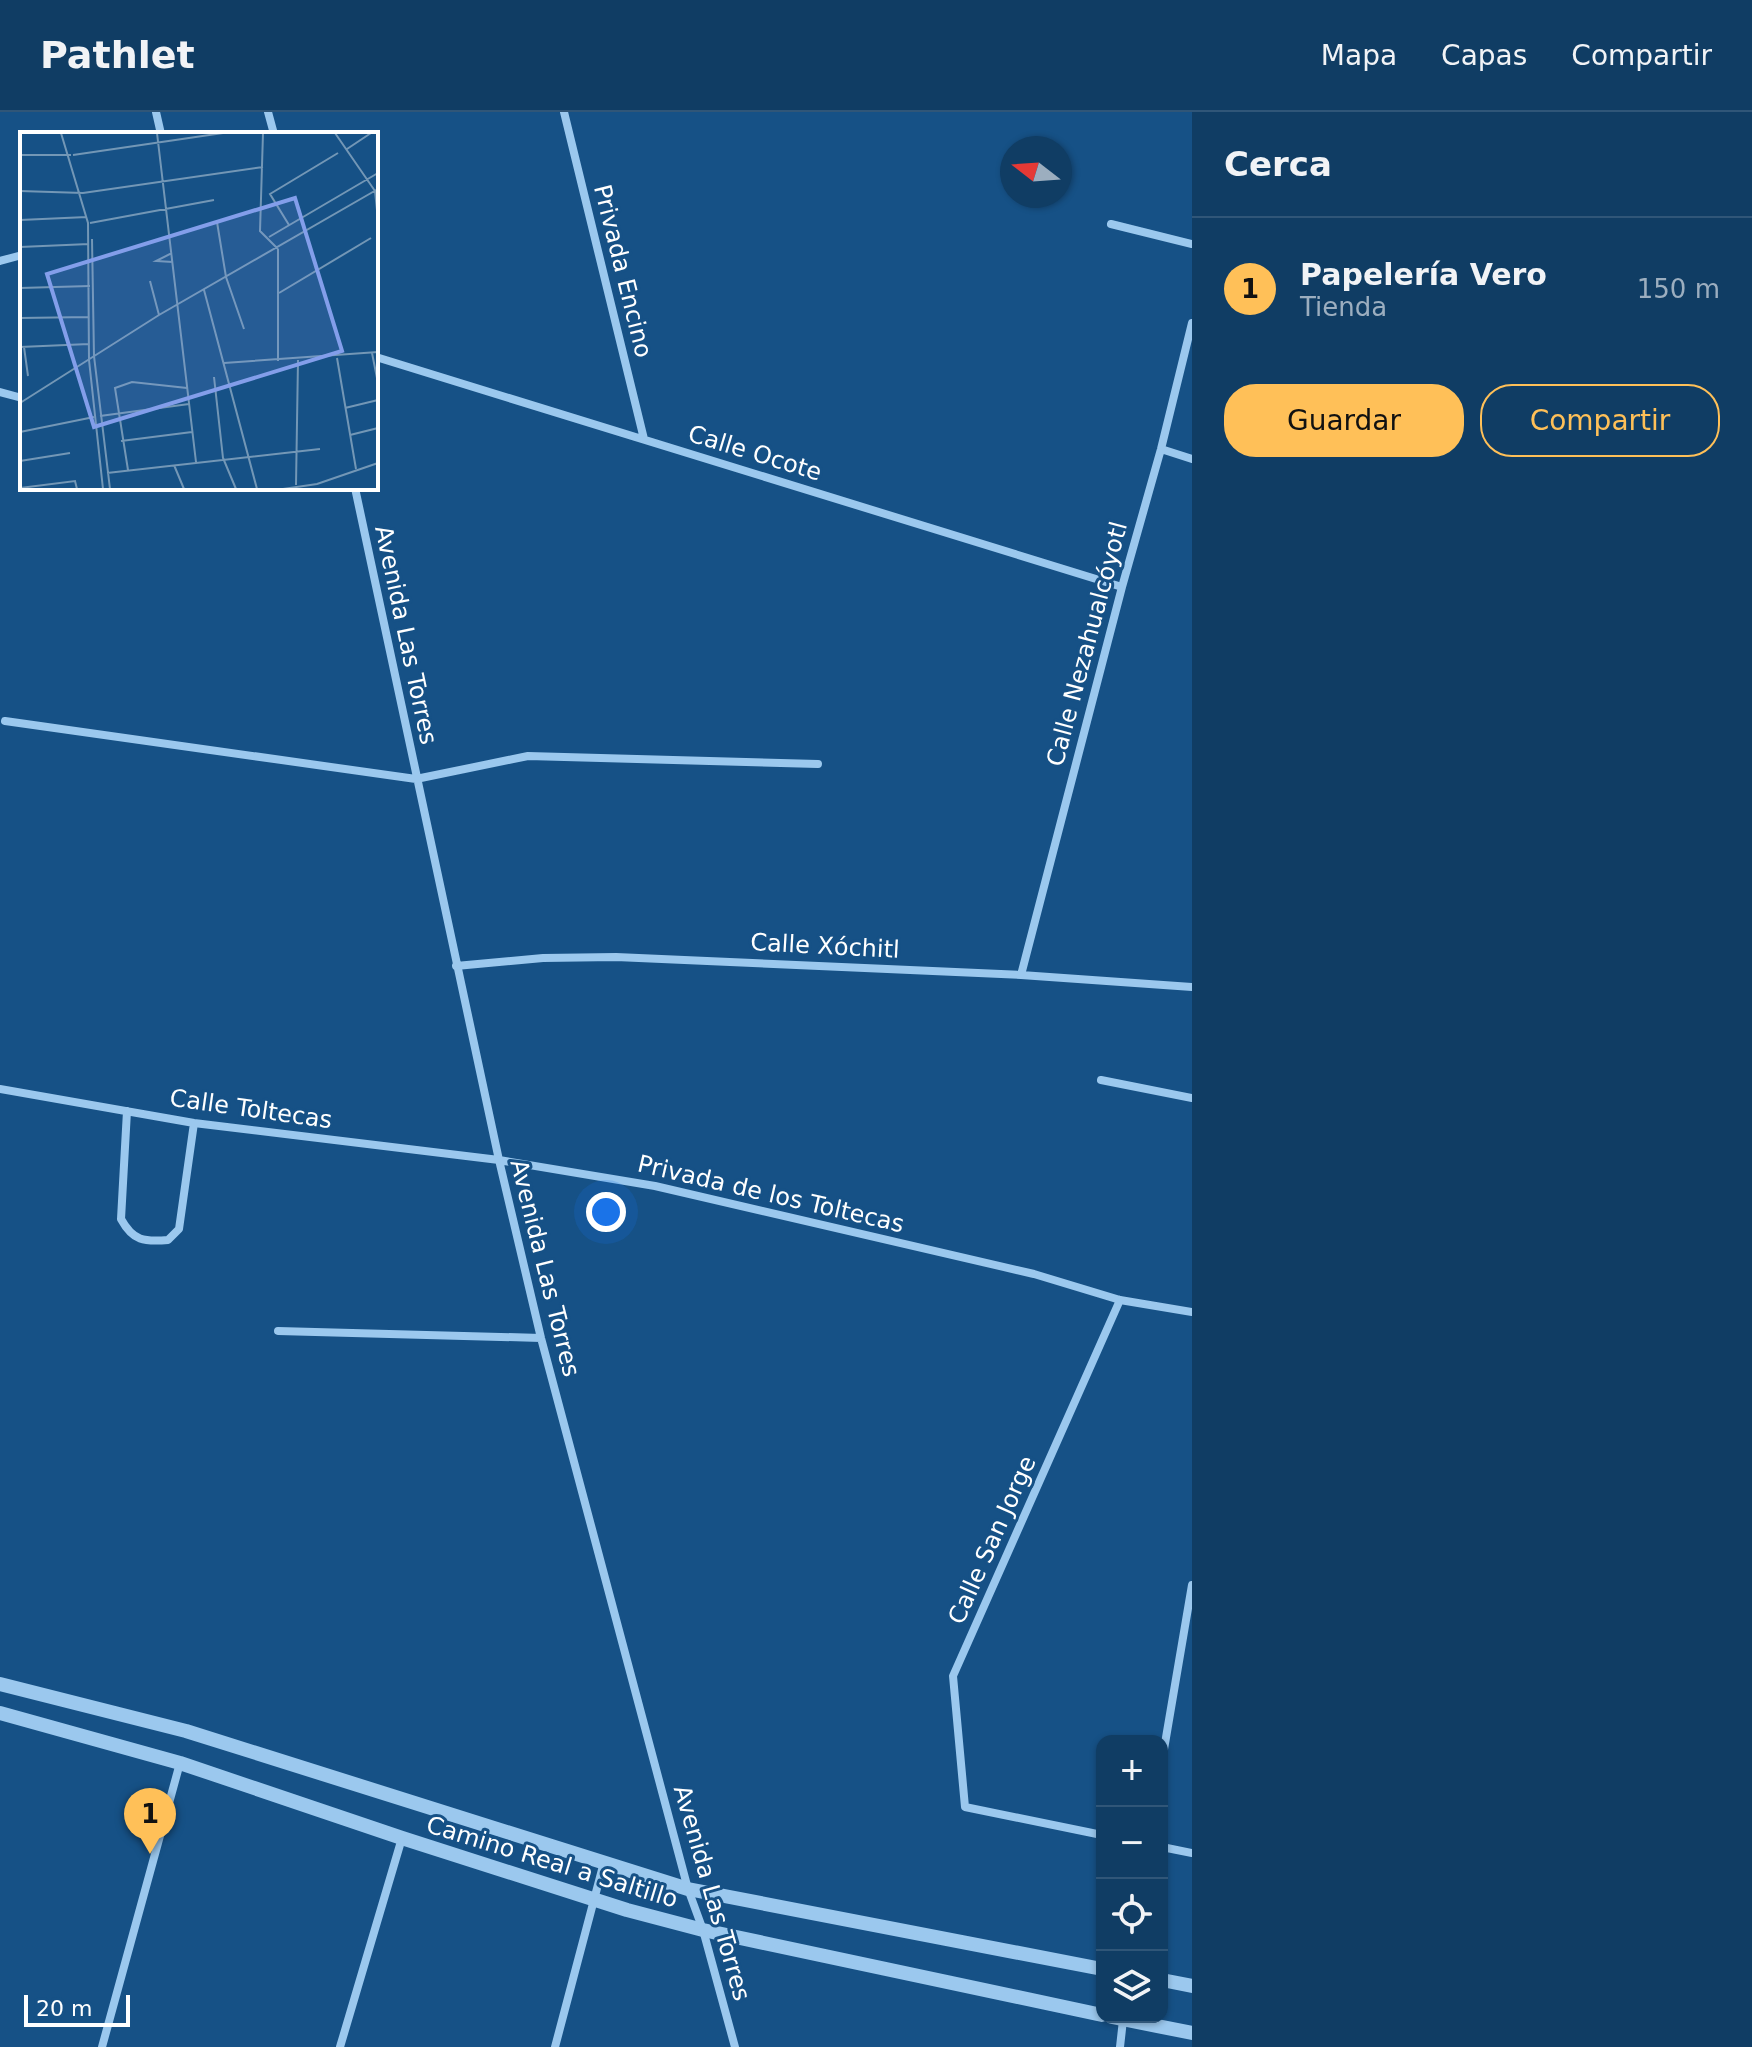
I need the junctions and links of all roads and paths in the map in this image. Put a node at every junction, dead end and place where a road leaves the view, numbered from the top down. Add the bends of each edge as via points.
1 (156, 112) edge
2 (268, 112) edge
3 (564, 112) edge
4 (161, 132) edge
5 (273, 132) edge
6 (1111, 224) dead end
7 (1192, 244) edge
8 (20, 256) edge
9 (0, 261) edge
10 (1192, 323) edge
11 (378, 358) edge
12 (0, 392) edge
13 (20, 397) edge
14 (644, 439) junction
15 (1161, 449) junction
16 (1192, 459) edge
17 (355, 490) edge
18 (1122, 587) junction
19 (5, 721) dead end
20 (818, 764) dead end
21 (416, 779) junction
22 (456, 966) junction
23 (1021, 975) junction
24 (1192, 987) edge
25 (1101, 1080) dead end
26 (0, 1089) edge
27 (1192, 1098) edge
28 (127, 1111) junction
29 (194, 1123) junction
30 (499, 1160) junction
31 (1120, 1300) junction
32 (1192, 1312) edge
33 (278, 1331) dead end
34 (541, 1338) junction
35 (1192, 1585) edge
36 (0, 1684) edge
37 (0, 1713) edge
38 (1166, 1735) edge
39 (180, 1763) junction
40 (1096, 1834) edge
41 (402, 1838) junction
42 (1168, 1848) edge
43 (1192, 1853) edge
44 (604, 1862) junction
45 (688, 1889) junction
46 (594, 1899) junction
47 (703, 1930) junction
48 (1096, 1968) edge
49 (1168, 1981) edge
50 (1192, 1986) edge
51 (1096, 2014) edge
52 (1118, 2023) edge
53 (1143, 2023) edge
54 (1192, 2033) edge
55 (102, 2047) edge
56 (340, 2047) edge
57 (555, 2047) edge
58 (735, 2047) edge
59 (1120, 2047) edge

1 - 4 street
2 - 5 street
3 - 14 street, Privada Encino
6 - 7 street
8 - 9 street
10 - 15 street, Calle Nezahualcóyotl
11 - 14 street, Calle Ocote
12 - 13 street
14 - 18 street, Calle Ocote
15 - 16 street
15 - 18 street, Calle Nezahualcóyotl
17 - 21 street, Avenida Las Torres
18 - 23 street, Calle Nezahualcóyotl
19 - 21 street
20 - 21 street via 528,756
21 - 22 street, Avenida Las Torres
22 - 23 street, Calle Xóchitl via 616,957
22 - 30 street, Avenida Las Torres
23 - 24 street, Calle Xóchitl
25 - 27 street
26 - 28 street, Calle Toltecas
28 - 29 street, Calle Toltecas
28 - 29 street via 121,1219 128,1232 148,1241 168,1240 179,1229
29 - 30 street, Calle Toltecas
30 - 31 street, Privada de los Toltecas via 655,1186 1034,1274
30 - 34 street, Avenida Las Torres
31 - 32 street, Privada de los Toltecas
31 - 40 street, Calle San Jorge via 953,1676 965,1807
33 - 34 street
34 - 45 street, Avenida Las Torres
35 - 38 street
36 - 44 street, Camino Real a Saltillo via 186,1731
37 - 39 street, Camino Real a Saltillo
39 - 41 street, Camino Real a Saltillo
39 - 55 street
41 - 46 street, Camino Real a Saltillo
41 - 56 street
42 - 43 street
44 - 45 street, Camino Real a Saltillo
44 - 46 street
45 - 47 street, Avenida Las Torres
45 - 48 street, Camino Real a Saltillo
46 - 47 street, Camino Real a Saltillo
46 - 57 street
47 - 51 street, Camino Real a Saltillo
47 - 58 street, Avenida Las Torres
49 - 50 street
52 - 59 street
53 - 54 street

